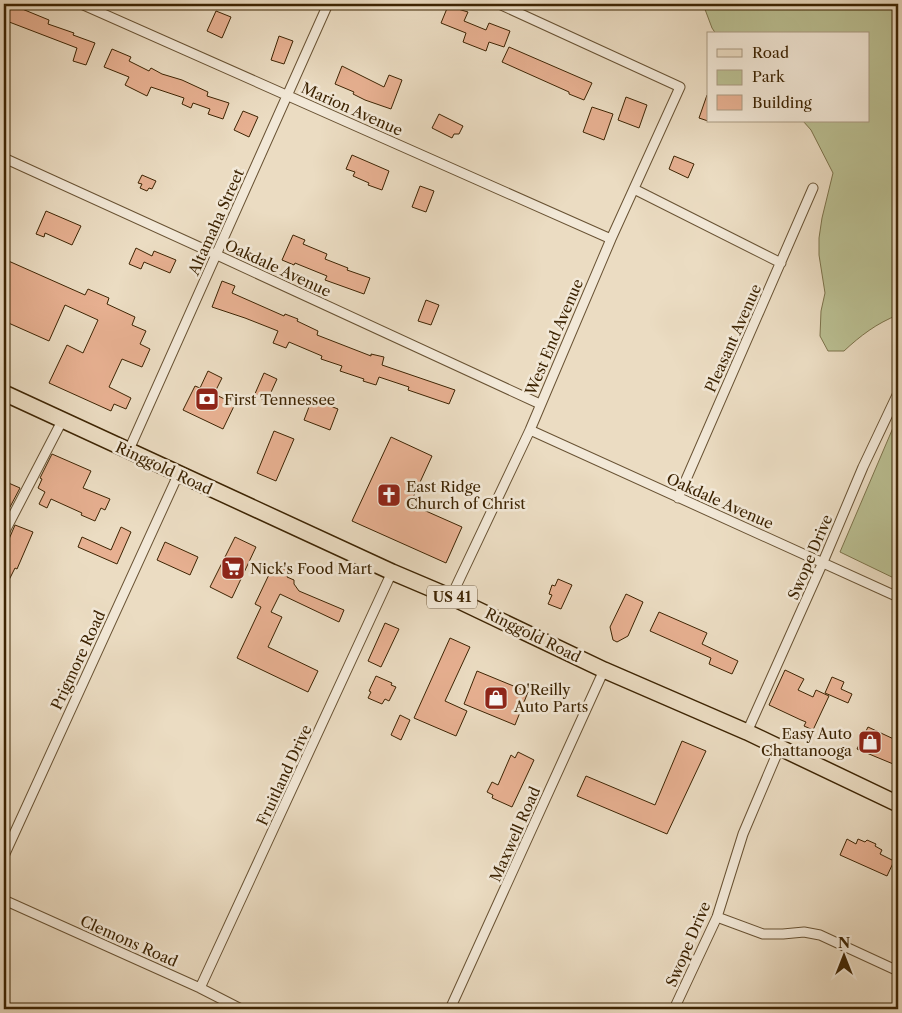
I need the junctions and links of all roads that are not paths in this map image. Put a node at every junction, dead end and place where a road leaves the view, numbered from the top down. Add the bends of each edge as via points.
1 (81, 4) edge
2 (328, 4) edge
3 (499, 4) edge
4 (288, 96) junction
5 (4, 158) edge
6 (813, 188) dead end
7 (634, 189) junction
8 (611, 239) junction
9 (217, 255) junction
10 (781, 263) junction
11 (4, 393) edge
12 (898, 393) edge
13 (540, 404) junction
14 (62, 421) junction
15 (530, 430) junction
16 (128, 452) junction
17 (178, 475) junction
18 (678, 498) junction
19 (4, 533) edge
20 (823, 562) junction
21 (392, 572) junction
22 (452, 597) junction
23 (898, 597) edge
24 (604, 670) junction
25 (747, 732) junction
26 (779, 748) junction
27 (898, 804) edge
28 (4, 856) edge
29 (4, 900) edge
30 (716, 917) junction
31 (898, 971) edge
32 (200, 988) junction
33 (241, 1009) edge
34 (450, 1009) edge
35 (674, 1009) edge

1 - 4 street, Marion Avenue
2 - 4 street, Altamaha Street
3 - 7 street, West End Avenue via 680,87
4 - 8 street, Marion Avenue
4 - 9 street, Altamaha Street
5 - 9 street, Oakdale Avenue
6 - 10 street, Pleasant Avenue
7 - 8 street, West End Avenue
7 - 10 street
8 - 13 street, West End Avenue
9 - 13 street, Oakdale Avenue
9 - 16 street, Altamaha Street
10 - 18 street, Pleasant Avenue
11 - 14 main road, Ringgold Road / US 41
12 - 20 street, Swope Drive
13 - 15 street, West End Avenue
14 - 16 main road, Ringgold Road / US 41
14 - 19 street
15 - 18 street, Oakdale Avenue
15 - 22 street, West End Avenue
16 - 17 main road, Ringgold Road / US 41
17 - 21 main road, Ringgold Road / US 41
17 - 28 street, Prigmore Road
18 - 20 street, Oakdale Avenue
20 - 23 street, Oakdale Avenue
20 - 25 street, Swope Drive
21 - 22 main road, Ringgold Road / US 41
21 - 32 street, Fruitland Drive
22 - 24 main road, Ringgold Road / US 41
24 - 25 main road, Ringgold Road / US 41
24 - 34 street, Maxwell Road
25 - 26 main road, Ringgold Road / US 41
26 - 27 main road, Ringgold Road / US 41
26 - 30 street, Swope Drive via 743,834
29 - 32 street, Clemons Road
30 - 31 street via 763,934 804,932 820,935
30 - 35 street, Swope Drive
32 - 33 street, Clemons Road

